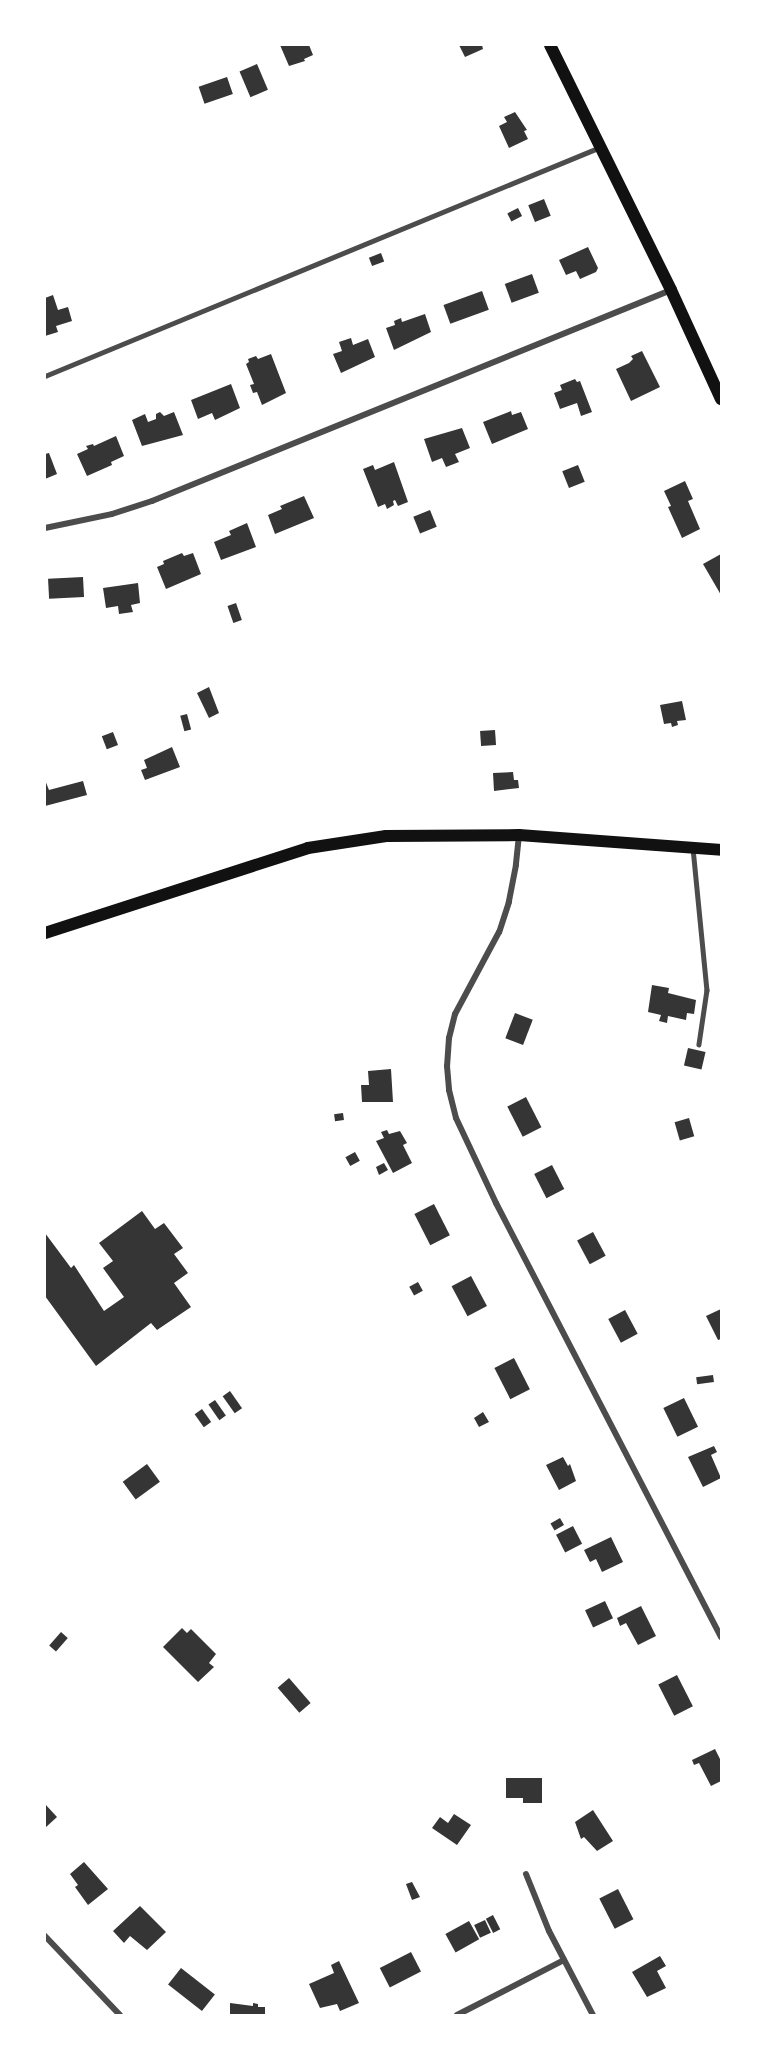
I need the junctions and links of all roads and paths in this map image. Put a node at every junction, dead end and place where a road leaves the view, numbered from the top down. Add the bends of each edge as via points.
1 (550, 45) edge
2 (601, 147) junction
3 (671, 290) junction
4 (45, 376) edge
5 (721, 399) edge
6 (45, 528) edge
7 (519, 835) junction
8 (693, 848) junction
9 (721, 850) edge
10 (45, 933) edge
11 (699, 1044) dead end
12 (721, 1637) edge
13 (525, 1874) dead end
14 (45, 1936) edge
15 (564, 1960) junction
16 (120, 2015) edge
17 (457, 2015) edge
18 (593, 2015) edge

1 - 2 main road
2 - 3 main road
2 - 4 lane
3 - 5 main road
3 - 6 street via 152,501
7 - 8 main road
7 - 10 main road via 409,835 331,844 238,869
7 - 12 street via 509,902 499,932 453,1022 447,1066 456,1118 496,1203
8 - 9 main road
8 - 11 lane via 707,990
13 - 15 street
14 - 16 street
15 - 17 street
15 - 18 street

